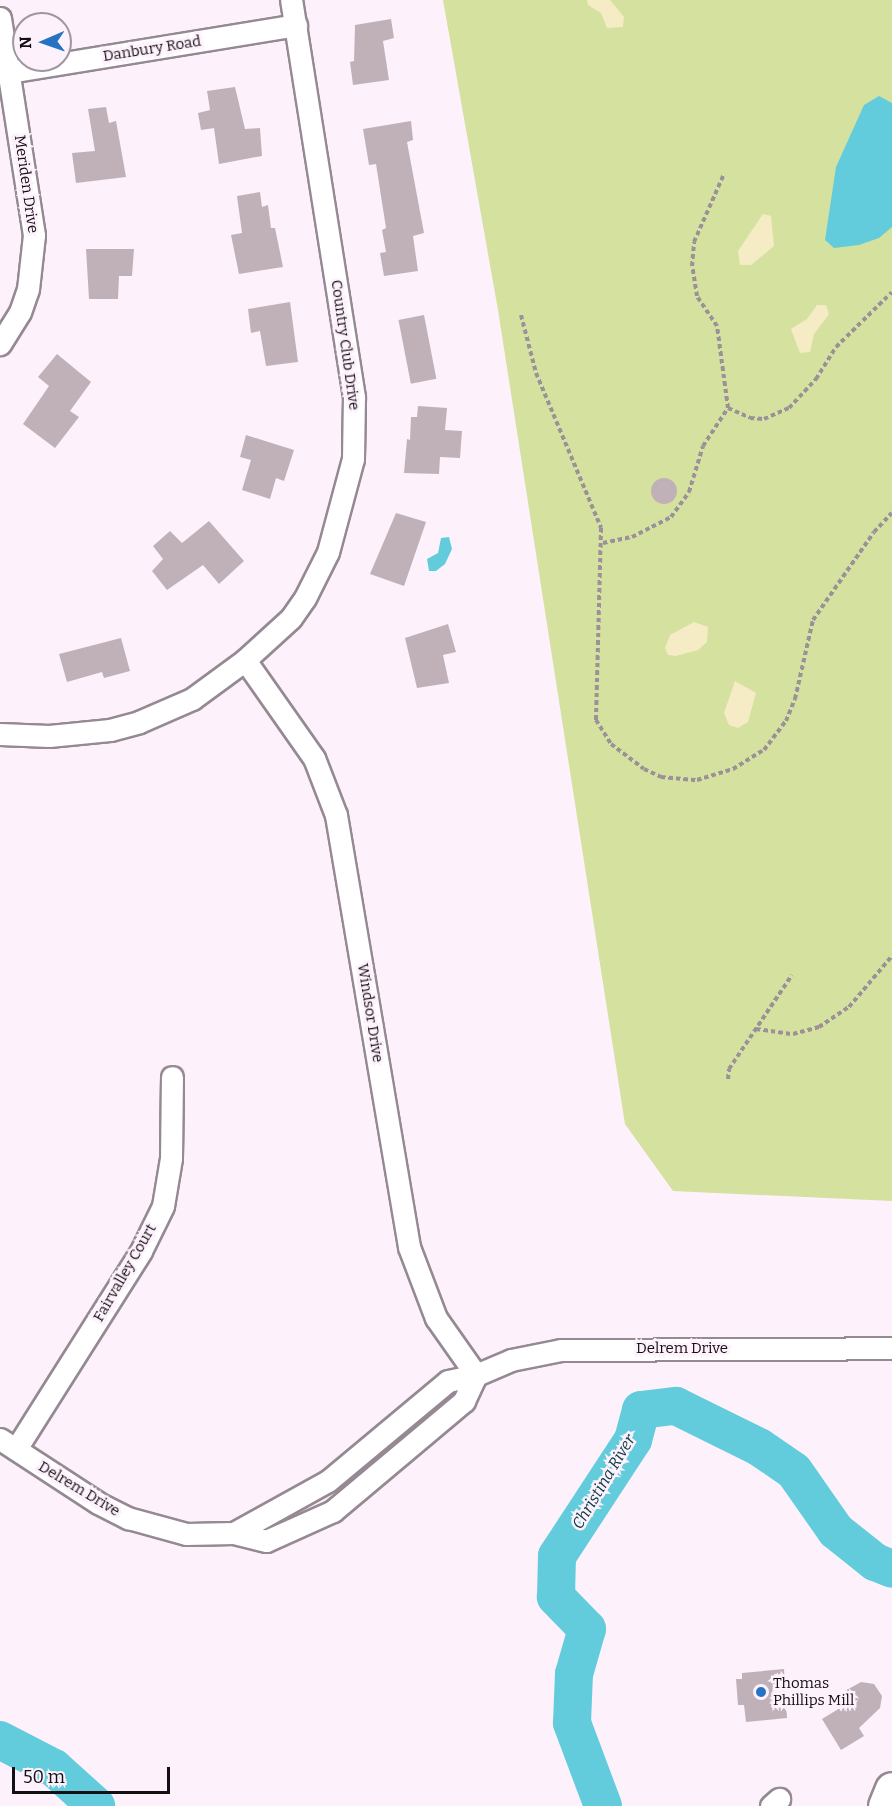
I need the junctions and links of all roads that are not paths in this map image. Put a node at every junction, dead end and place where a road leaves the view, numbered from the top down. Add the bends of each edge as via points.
1 (291, 0) edge
2 (0, 18) edge
3 (296, 25) junction
4 (9, 72) junction
5 (0, 344) edge
6 (245, 660) junction
7 (0, 734) edge
8 (172, 1077) dead end
9 (892, 1348) edge
10 (476, 1375) junction
11 (8, 1444) edge
12 (892, 1790) edge
13 (885, 1806) edge

1 - 3 street, Country Club Drive
2 - 4 street, Meriden Drive
3 - 4 street, Danbury Road
3 - 6 street, Country Club Drive via 349,360 355,418 353,459 338,524 317,576 291,618
4 - 5 street, Meriden Drive via 34,235 28,289 20,312
6 - 7 street, Country Club Drive via 192,699 139,722 81,734
6 - 10 street, Windsor Drive via 314,759 336,815 409,1247 436,1318
8 - 11 street, Fairvalley Court via 171,1158 163,1206 141,1251
9 - 10 street, Delrem Drive via 561,1350 511,1360
10 - 11 street, Delrem Drive via 465,1401 333,1511 266,1541 234,1533 186,1534 128,1518
12 - 13 main road

